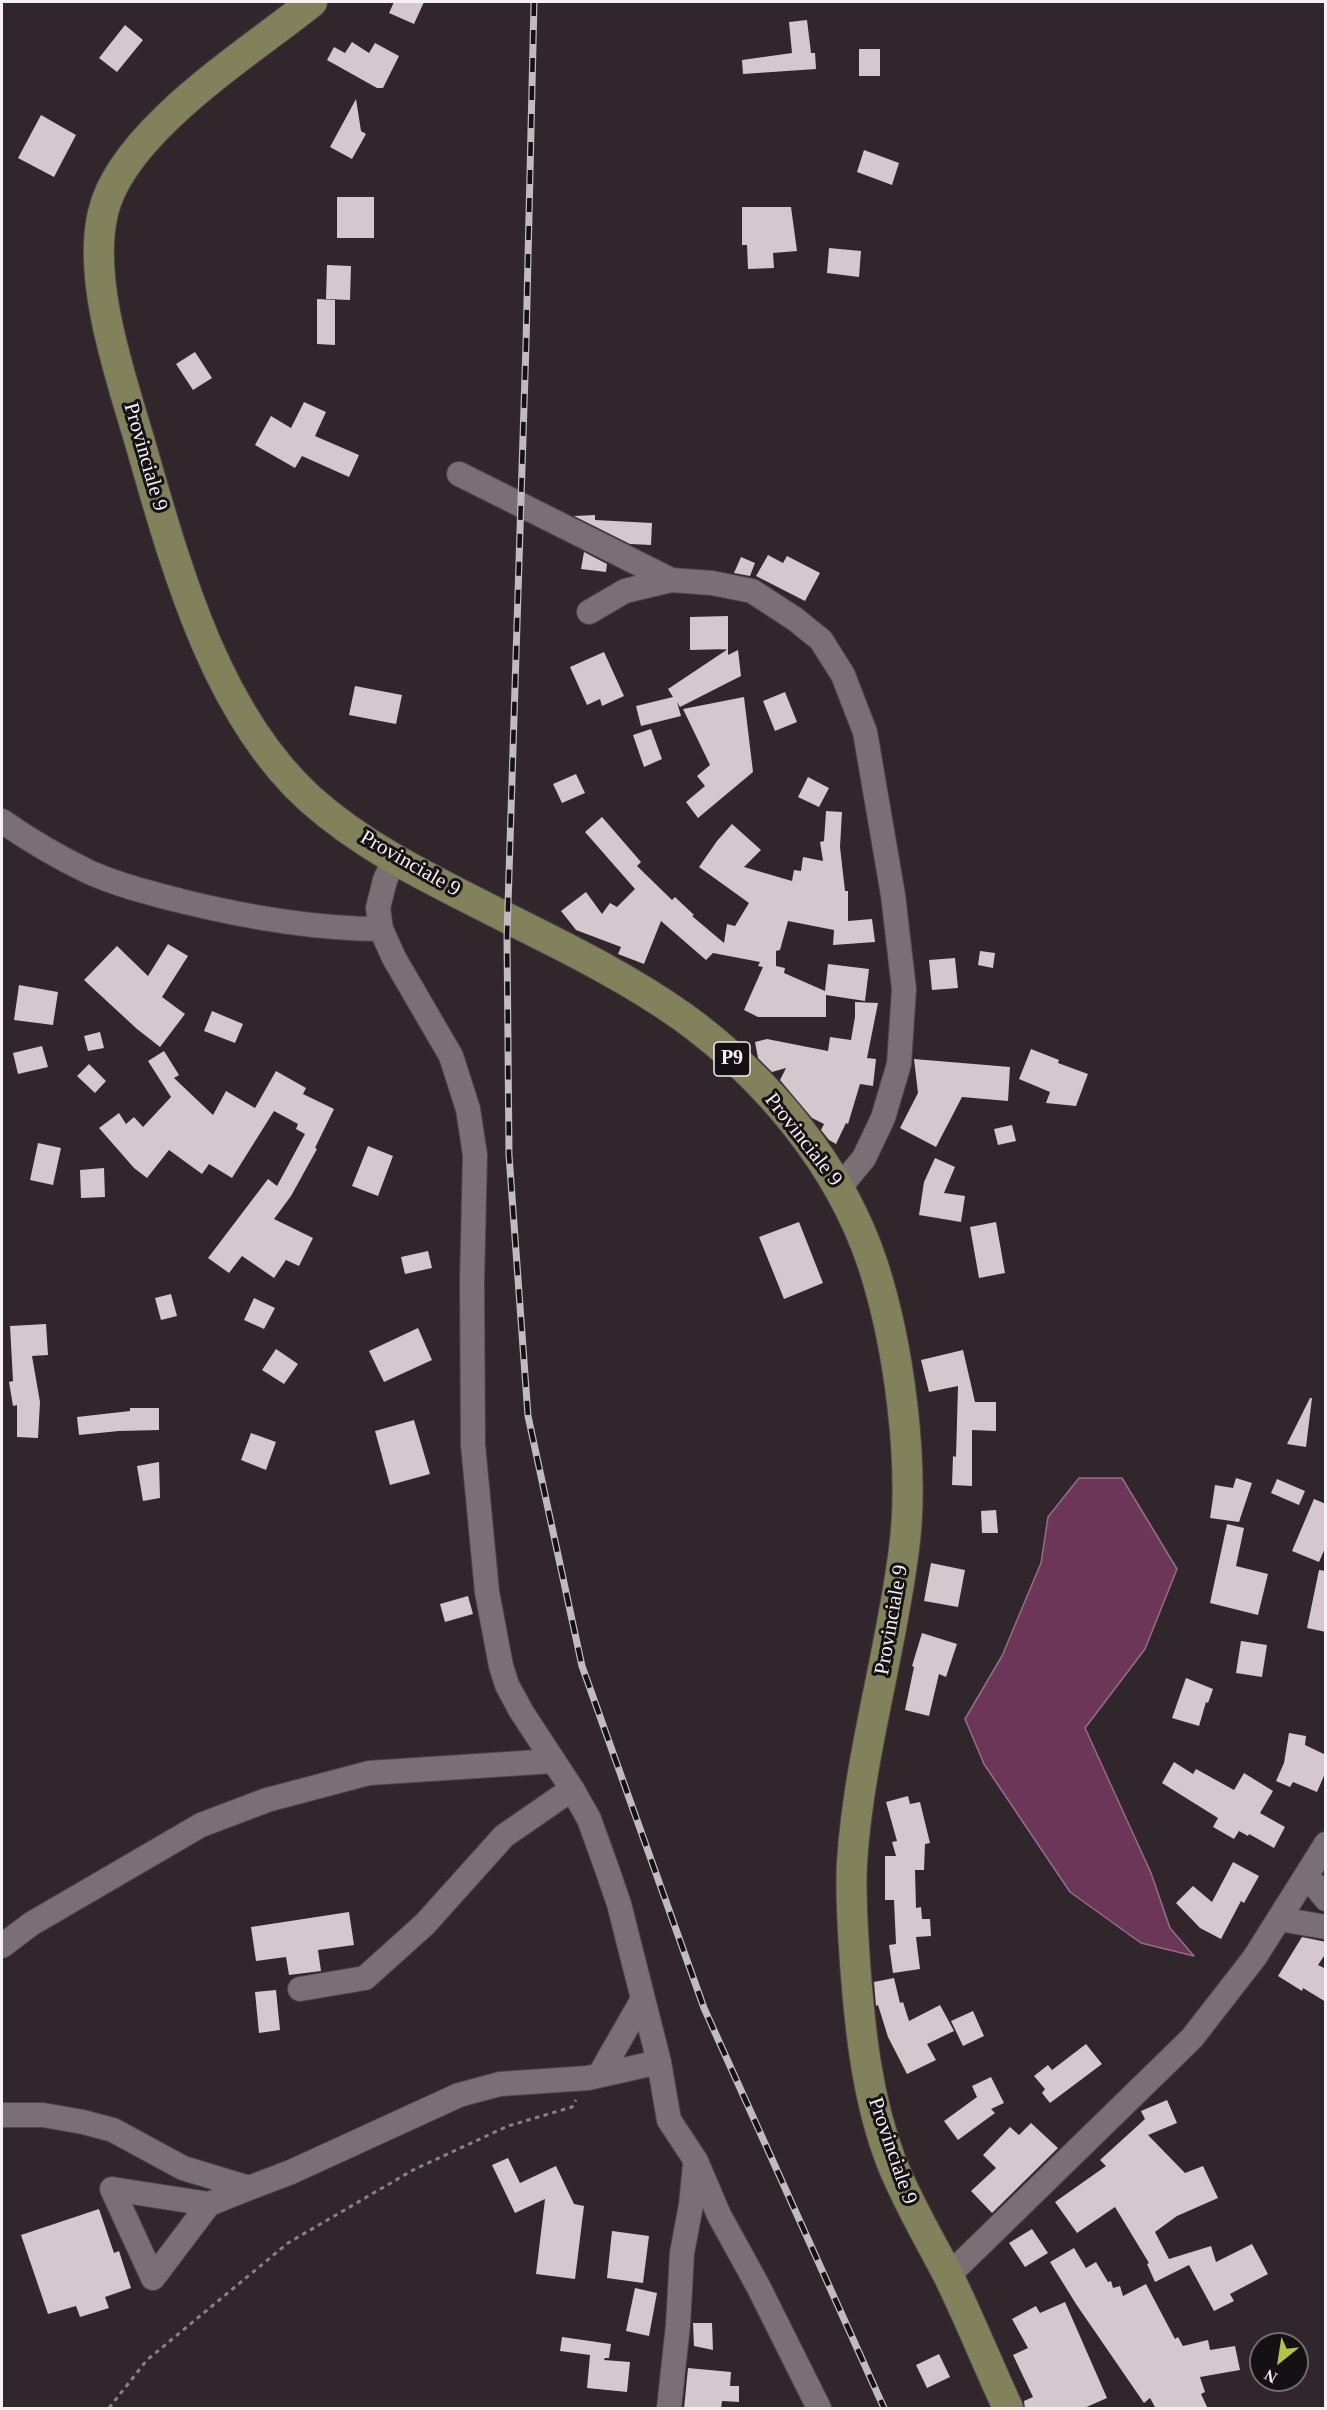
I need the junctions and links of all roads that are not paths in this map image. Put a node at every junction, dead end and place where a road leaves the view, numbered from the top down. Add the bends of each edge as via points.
1 (312, 2) edge
2 (459, 474) dead end
3 (671, 580) junction
4 (589, 612) dead end
5 (2, 821) edge
6 (394, 860) junction
7 (381, 929) junction
8 (840, 1187) junction
9 (554, 1761) junction
10 (572, 1790) junction
11 (1326, 1844) edge
12 (1307, 1876) junction
13 (1326, 1899) edge
14 (1279, 1919) junction
15 (1326, 1927) edge
16 (2, 1946) edge
17 (300, 1989) dead end
18 (643, 1999) junction
19 (659, 2062) junction
20 (594, 2076) junction
21 (2, 2115) edge
22 (696, 2161) junction
23 (249, 2188) junction
24 (209, 2204) dead end
25 (948, 2276) junction
26 (669, 2409) edge
27 (819, 2409) edge
28 (1008, 2409) edge

1 - 6 main road, Provinciale 9 / P9 via 229,64 160,125 130,158 113,183 102,214 100,279 109,327 167,534 191,607 224,678 249,725 309,798
2 - 3 street
3 - 4 street via 625,591
3 - 8 street via 752,591 795,620 820,640 843,675 865,732 893,895 904,989 899,1064 883,1118 864,1158
5 - 7 street via 90,872 141,891 247,916 340,929
6 - 7 street via 378,908
6 - 8 main road, Provinciale 9 / P9 via 584,957 681,1015 722,1048 778,1103
7 - 9 street via 442,1038 468,1109 475,1155 472,1445 487,1592 507,1684
8 - 25 main road, Provinciale 9 / P9 via 860,1229 889,1320 904,1434 908,1501 904,1550 861,1782 852,1867 860,2018 871,2093 888,2154 912,2211
9 - 10 street
9 - 16 street via 369,1773 267,1800 201,1825 31,1924
10 - 17 street via 504,1836 425,1924 366,1978
10 - 18 street via 589,1819 619,1904
11 - 12 street
12 - 13 street
12 - 14 street
14 - 15 street
14 - 25 street via 1255,1957 1192,2038
18 - 19 street
18 - 20 street
19 - 20 street
19 - 22 street via 669,2120
20 - 23 street via 500,2084 459,2095
21 - 23 street via 43,2115 103,2127 183,2168
22 - 26 street via 682,2253
22 - 27 street via 719,2215
23 - 24 street
25 - 28 main road, Provinciale 9 / P9

